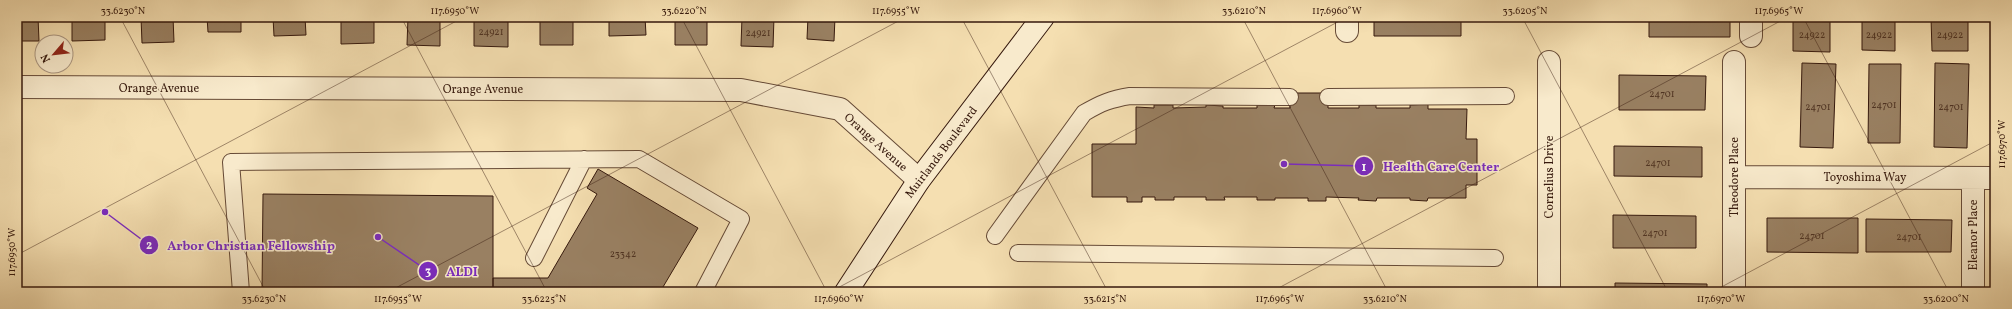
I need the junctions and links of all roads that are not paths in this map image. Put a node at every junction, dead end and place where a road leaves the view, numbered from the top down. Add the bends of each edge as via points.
1 (1043, 17) edge
2 (1549, 62) dead end
3 (1734, 62) dead end
4 (17, 87) edge
5 (1506, 96) dead end
6 (1290, 97) dead end
7 (1328, 97) dead end
8 (584, 159) junction
9 (1735, 177) junction
10 (1973, 178) junction
11 (1995, 178) edge
12 (919, 180) junction
13 (995, 236) dead end
14 (1018, 253) dead end
15 (534, 258) dead end
16 (1496, 258) dead end
17 (242, 292) edge
18 (703, 292) edge
19 (846, 292) edge
20 (1549, 292) edge
21 (1734, 292) edge
22 (1973, 292) edge

1 - 12 street, Muirlands Boulevard
2 - 20 street, Cornelius Drive
3 - 9 street, Theodore Place
4 - 12 street, Orange Avenue via 741,90 840,109
5 - 7 lane
6 - 13 lane via 1130,96 1098,104 1084,113
8 - 15 lane
8 - 17 lane via 231,162
8 - 18 lane via 639,159 741,220
9 - 10 street, Toyoshima Way
9 - 21 street, Theodore Place
10 - 11 street, Toyoshima Way
10 - 22 street, Eleanor Place
12 - 19 street, Muirlands Boulevard
14 - 16 lane

